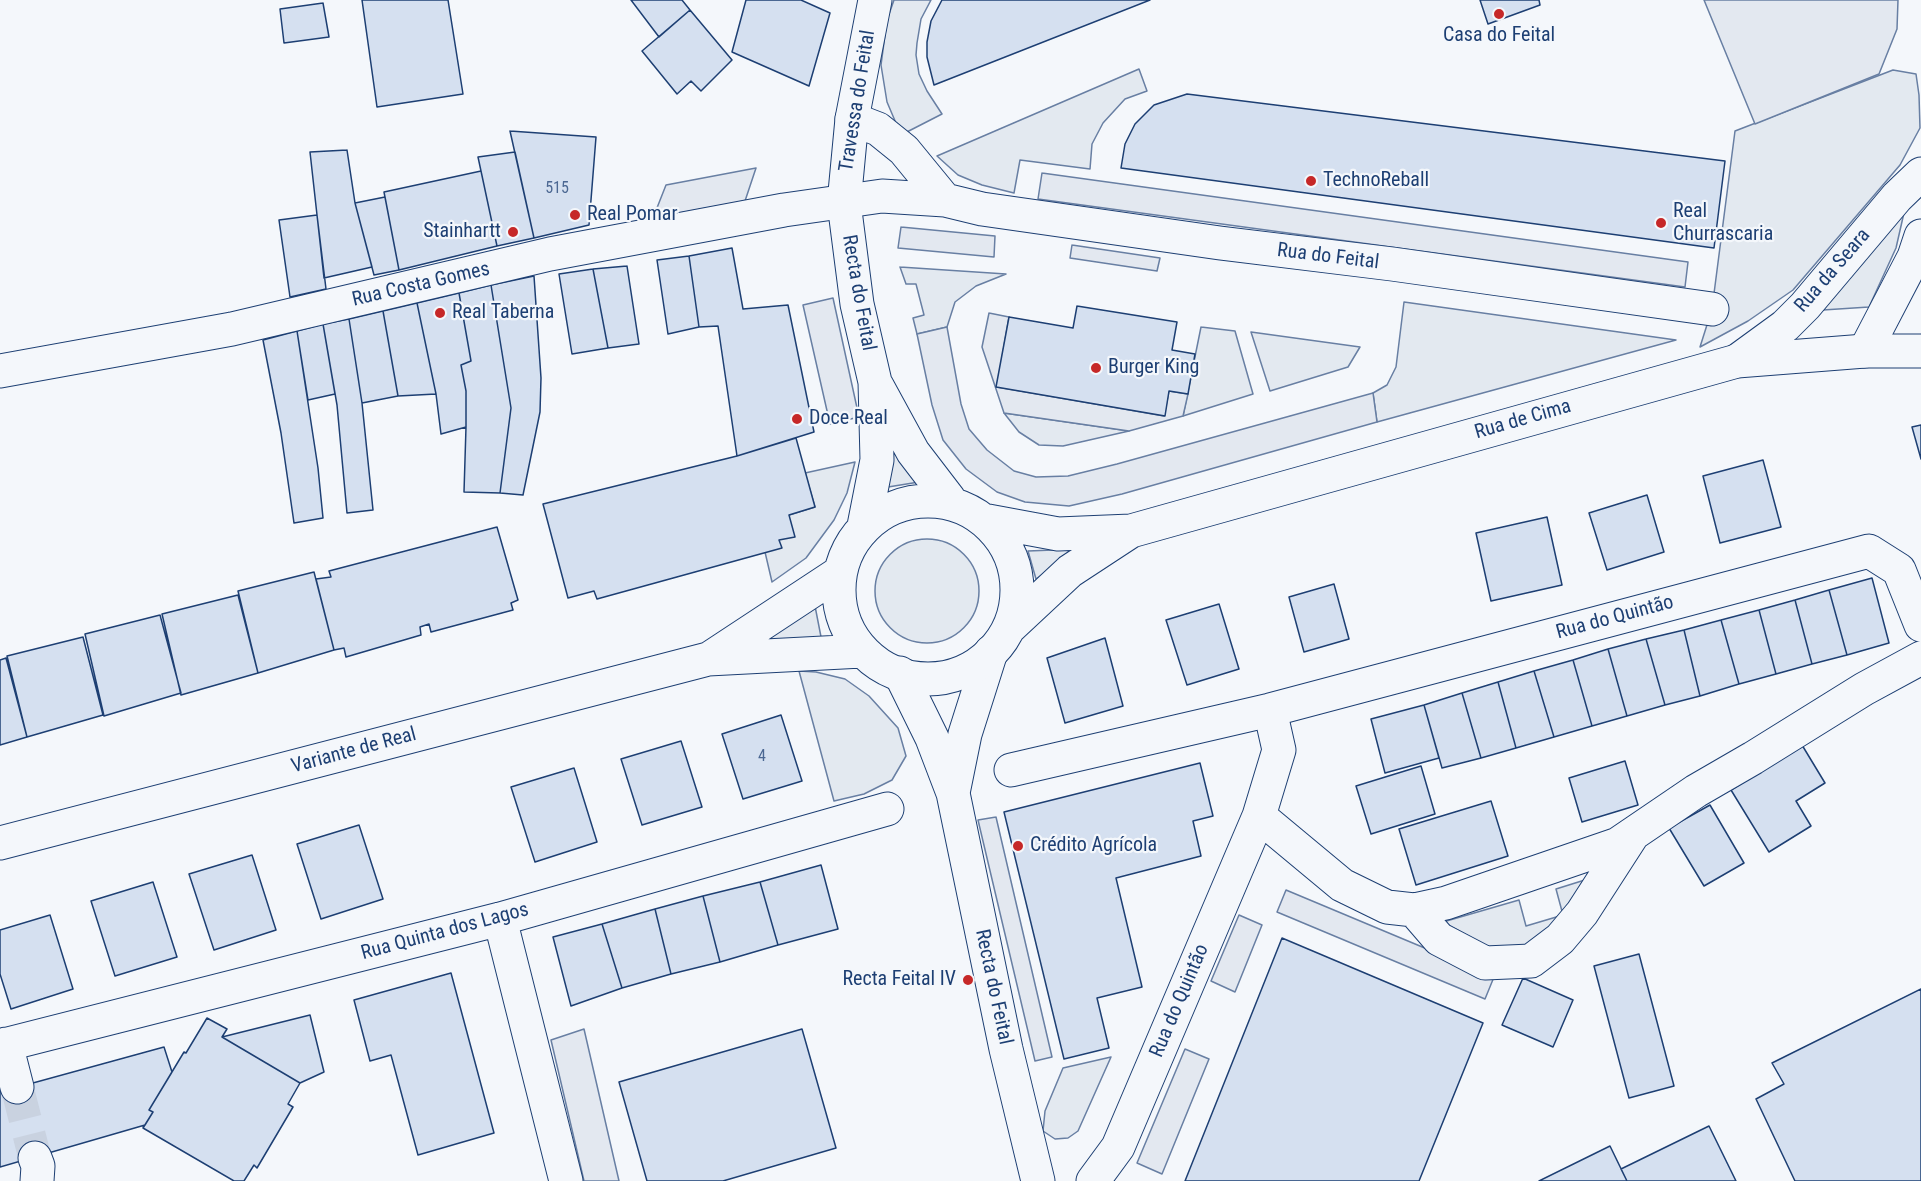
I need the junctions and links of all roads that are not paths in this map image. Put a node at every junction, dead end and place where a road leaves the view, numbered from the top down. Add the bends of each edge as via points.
1 (875, 0) edge
2 (852, 119) junction
3 (1921, 174) edge
4 (945, 200) junction
5 (844, 203) junction
6 (1919, 253) edge
7 (1712, 309) dead end
8 (1865, 351) junction
9 (1921, 351) edge
10 (1737, 361) junction
11 (0, 371) edge
12 (874, 382) junction
13 (949, 500) junction
14 (988, 521) junction
15 (864, 526) junction
16 (1131, 531) junction
17 (839, 573) junction
18 (1921, 625) edge
19 (1000, 640) junction
20 (862, 651) junction
21 (1921, 658) edge
22 (708, 659) junction
23 (900, 673) junction
24 (1270, 710) junction
25 (1011, 770) dead end
26 (952, 793) junction
27 (887, 809) dead end
28 (1259, 816) junction
29 (1634, 833) junction
30 (0, 843) edge
31 (1414, 910) junction
32 (500, 919) junction
33 (3, 1045) edge
34 (17, 1087) tunnel mouth
35 (566, 1181) edge
36 (1038, 1181) edge
37 (1093, 1181) edge

1 - 2 street, Travessa do Feital
2 - 4 street via 878,129 904,150
2 - 5 street, Travessa do Feital
3 - 10 street, Rua da Seara via 1785,326
4 - 5 street, Rua do Feital via 882,196
4 - 7 street, Rua do Feital via 982,209 1220,243
5 - 11 street, Rua Costa Gomes via 784,210 550,254 231,329
5 - 12 street, Recta do Feital via 857,304
6 - 8 street
8 - 9 street, Rua de Cima
8 - 10 street, Rua de Cima
10 - 16 street, Rua de Cima
12 - 13 street, Recta do Feital via 914,452
12 - 15 street, Recta do Feital via 877,460
13 - 14 street, Recta do Feital via 970,507
13 - 15 street, Recta do Feital via 902,504
14 - 16 street, Rua de Cima via 1058,534
14 - 19 street, Recta do Feital via 1017,575 1018,600
15 - 17 street, Recta do Feital via 848,547
16 - 19 street, Rua de Cima via 1070,571
17 - 20 street, Recta do Feital via 839,604 847,630
17 - 22 street, Variante de Real
18 - 24 street, Rua do Quintão via 1899,570 1869,550
19 - 23 street, Recta do Feital via 967,672 944,680 921,680
19 - 26 street, Recta do Feital via 965,734
20 - 22 street, Variante de Real
20 - 23 street, Recta do Feital
21 - 29 street via 1696,791
22 - 30 street, Variante de Real
23 - 26 street, Recta do Feital via 932,738
24 - 25 street, Rua do Quintão
24 - 28 street, Rua do Quintão via 1279,750
26 - 36 street, Recta do Feital
27 - 32 street, Rua Quinta dos Lagos
28 - 31 street via 1342,885 1387,908
28 - 37 street, Rua do Quintão via 1118,1147
29 - 31 street via 1618,844 1446,903
29 - 31 street via 1582,913 1560,939 1531,961 1485,963 1438,939
32 - 33 street, Rua Quinta dos Lagos
32 - 35 street
33 - 34 street

